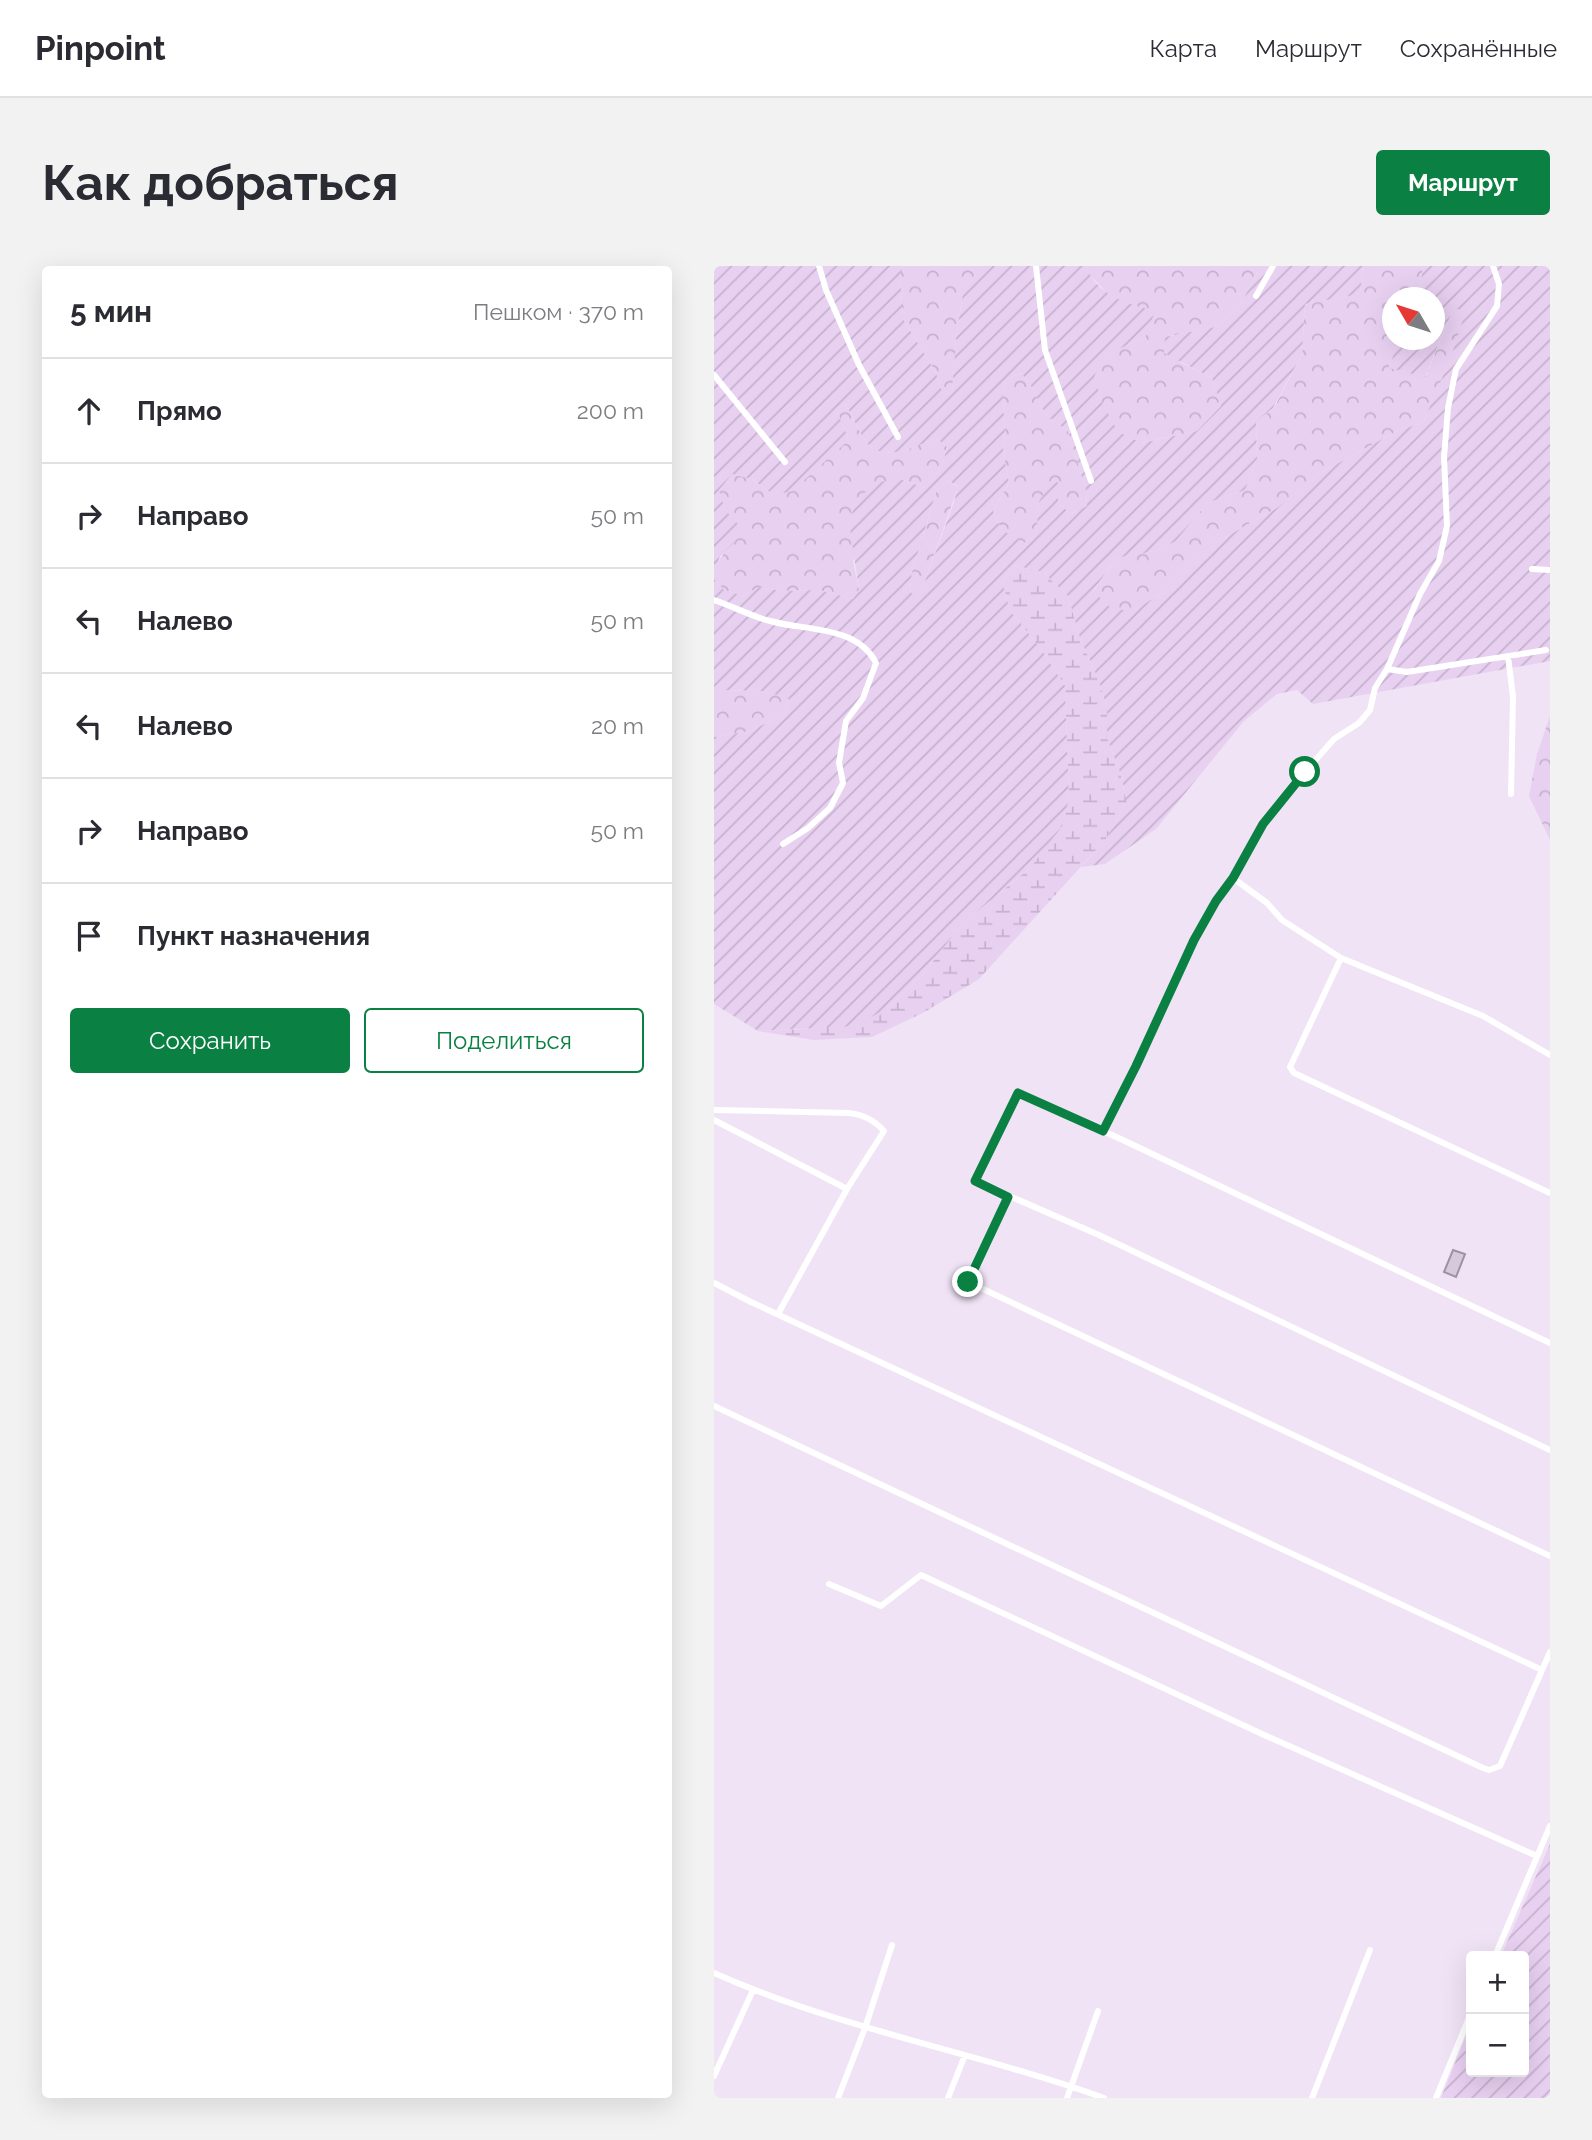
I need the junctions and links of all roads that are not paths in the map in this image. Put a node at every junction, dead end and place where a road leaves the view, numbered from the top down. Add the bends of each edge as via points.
1 (819, 266) edge
2 (1035, 266) edge
3 (1273, 266) edge
4 (1493, 266) edge
5 (1256, 296) dead end
6 (714, 375) edge
7 (898, 437) dead end
8 (785, 462) dead end
9 (1091, 481) dead end
10 (1532, 569) dead end
11 (1550, 570) edge
12 (714, 600) edge
13 (1546, 650) dead end
14 (1508, 656) junction
15 (1387, 669) junction
16 (1511, 794) dead end
17 (783, 844) dead end
18 (1233, 878) junction
19 (1341, 958) junction
20 (1550, 1055) edge
21 (714, 1110) edge
22 (714, 1120) edge
23 (1103, 1131) junction
24 (846, 1189) junction
25 (1550, 1193) edge
26 (1008, 1197) junction
27 (714, 1283) edge
28 (778, 1314) junction
29 (1550, 1343) edge
30 (714, 1406) edge
31 (1550, 1450) edge
32 (1550, 1556) edge
33 (829, 1584) dead end
34 (1550, 1652) edge
35 (1542, 1670) junction
36 (1550, 1826) edge
37 (1537, 1856) junction
38 (892, 1945) dead end
39 (1370, 1950) dead end
40 (1497, 1951) edge
41 (714, 1973) edge
42 (753, 1990) junction
43 (1098, 2011) dead end
44 (1471, 2014) edge
45 (865, 2028) junction
46 (965, 2055) junction
47 (714, 2076) edge
48 (1072, 2086) junction
49 (838, 2098) edge
50 (948, 2098) edge
51 (1067, 2098) edge
52 (1104, 2098) edge
53 (1312, 2098) edge
54 (1436, 2098) edge

1 - 7 lane via 859,365
2 - 9 lane via 1045,350
3 - 5 lane
4 - 15 lane via 1499,284 1497,306 1456,369 1448,408 1444,457 1447,526 1439,561
6 - 8 lane
10 - 11 lane
12 - 17 lane via 775,623 838,633 871,653 876,663 863,698 846,721 839,763 843,783 830,808
13 - 14 lane
14 - 15 lane via 1407,672
14 - 16 lane via 1513,697
15 - 18 lane via 1370,710 1360,723 1335,738 1305,772 1263,824
18 - 19 lane via 1282,920
18 - 23 lane via 1194,940
19 - 20 lane via 1483,1016
19 - 25 lane via 1290,1067 1294,1073
21 - 24 lane via 849,1113 874,1121 884,1131
22 - 24 lane
23 - 26 lane via 1018,1093 975,1181
23 - 29 lane
24 - 28 lane
26 - 31 lane via 1099,1234
26 - 32 lane via 968,1282
27 - 28 lane
28 - 35 lane
30 - 35 lane via 1483,1768 1500,1766
33 - 37 lane via 881,1606 921,1575
34 - 35 lane
36 - 37 lane
37 - 40 lane
38 - 45 lane
39 - 53 lane
41 - 42 lane
42 - 45 lane
42 - 47 lane
43 - 48 lane
44 - 54 lane
45 - 46 lane
45 - 49 lane
46 - 48 lane
46 - 50 lane
48 - 51 lane
48 - 52 lane

